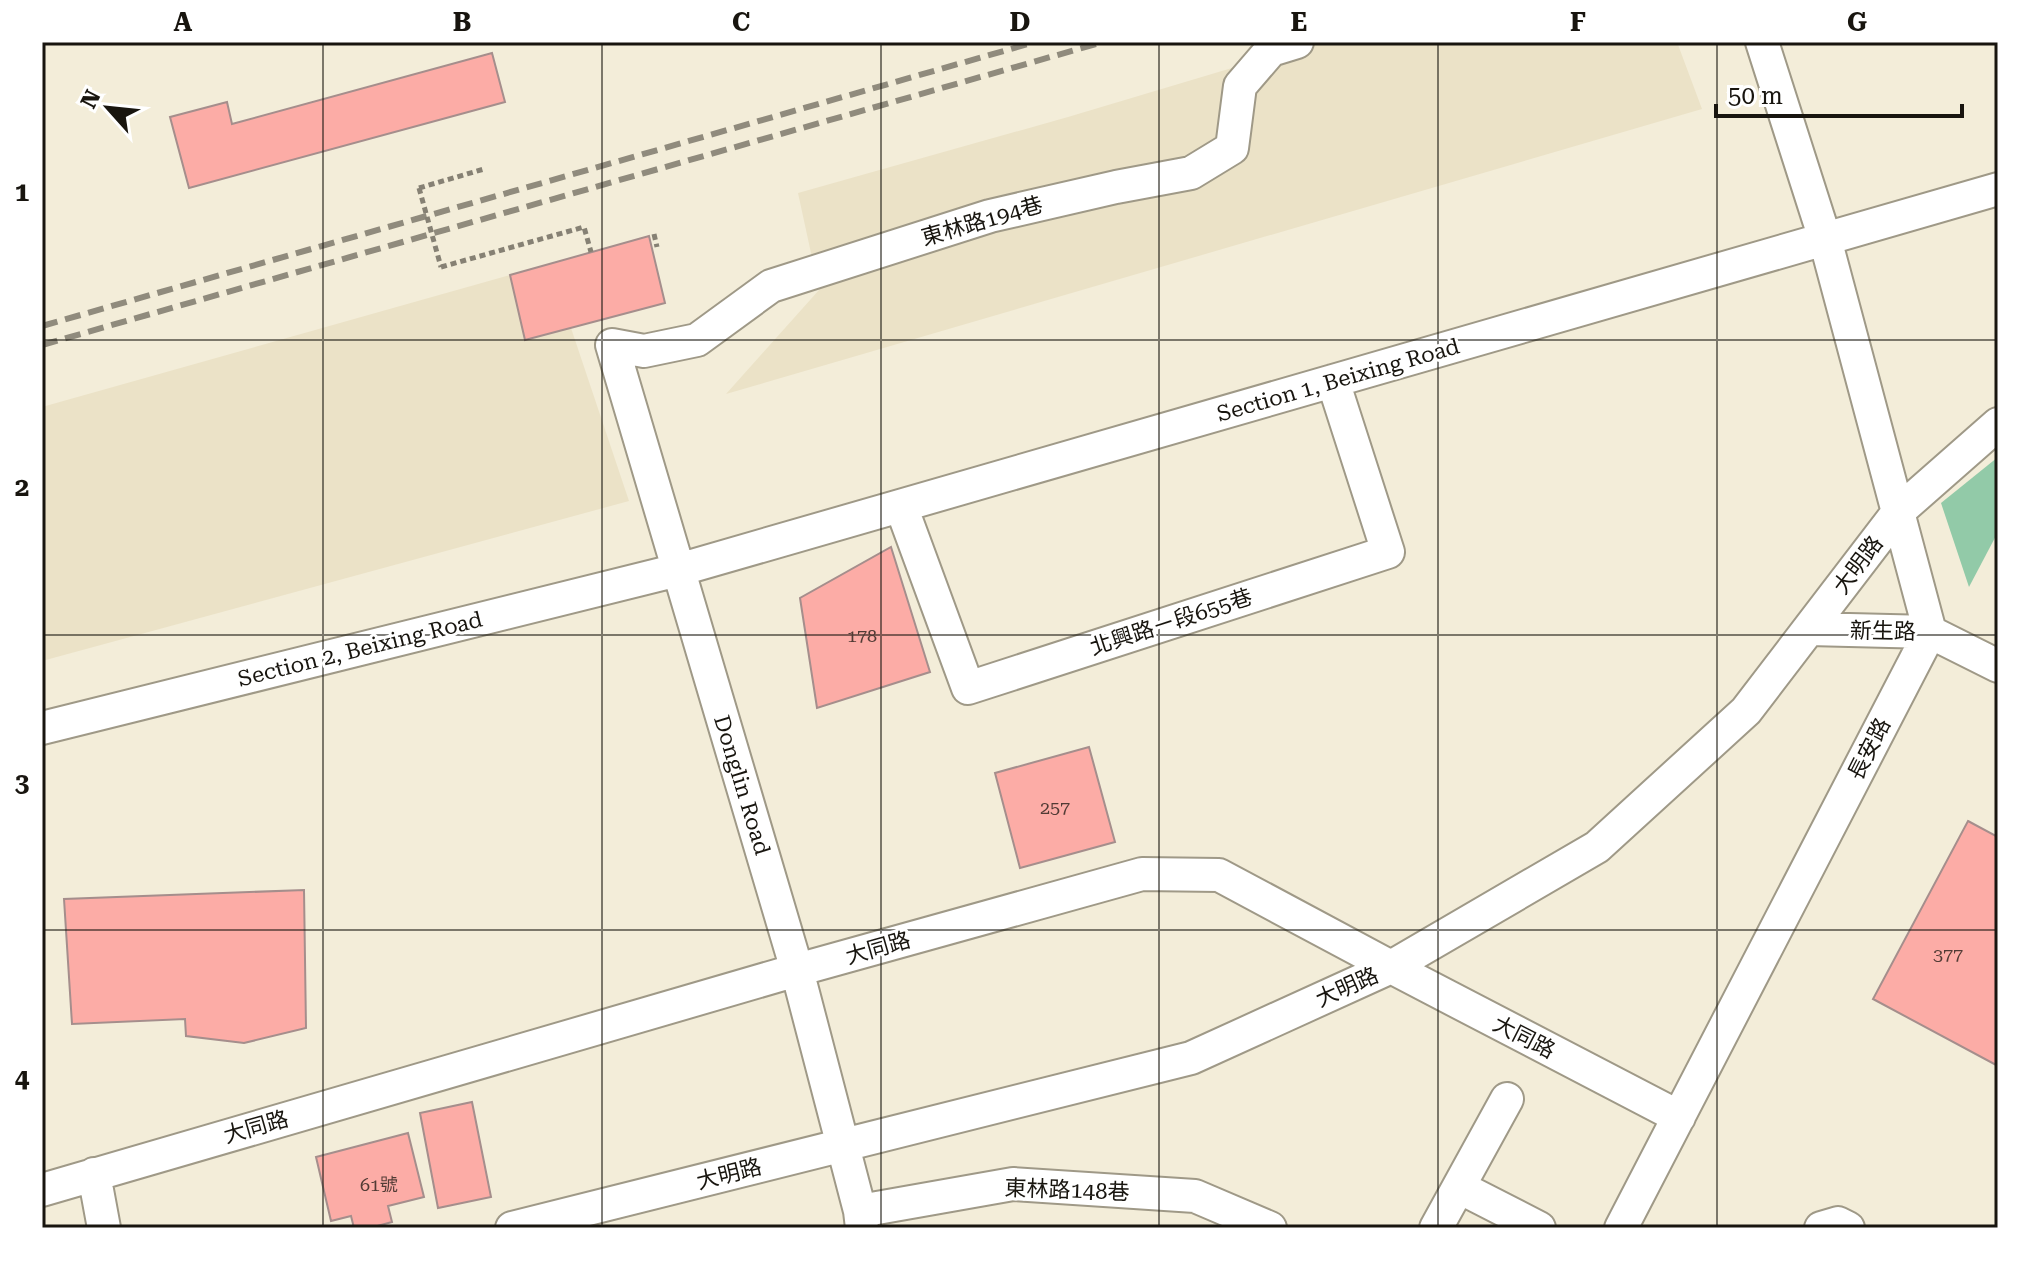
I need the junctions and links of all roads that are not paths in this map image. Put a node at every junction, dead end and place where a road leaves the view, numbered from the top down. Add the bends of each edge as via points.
1 (1297, 42) edge
2 (1762, 42) edge
3 (1998, 189) edge
4 (1825, 239) junction
5 (612, 345) joint
6 (1333, 381) junction
7 (1998, 424) edge
8 (901, 506) junction
9 (1899, 511) junction
10 (678, 570) junction
11 (1809, 629) junction
12 (1930, 632) junction
13 (1998, 666) edge
14 (42, 728) edge
15 (1391, 967) junction
16 (797, 970) junction
17 (1507, 1099) dead end
18 (1679, 1117) junction
19 (842, 1145) junction
20 (94, 1174) junction
21 (1459, 1187) junction
22 (42, 1190) edge
23 (861, 1219) edge
24 (104, 1228) edge
25 (512, 1228) edge
26 (1270, 1228) edge
27 (1436, 1228) edge
28 (1539, 1228) edge
29 (1621, 1228) edge
30 (1821, 1228) edge
31 (1848, 1228) edge

1 - 5 street, 東林路194巷 via 1271,50 1240,86 1232,148 1191,173 990,216 771,286 697,340 644,351
2 - 4 street
3 - 4 street, Section 1, Beixing Road
4 - 6 street, Section 1, Beixing Road
4 - 9 street
5 - 10 street, Donglin Road
6 - 8 street, Section 1, Beixing Road
6 - 8 street, 北興路ㄧ段655巷 via 1388,552 968,688
7 - 9 street, 大明路
8 - 10 street, Section 1, Beixing Road
9 - 11 street, 大明路
9 - 12 street
10 - 14 street, Section 2, Beixing Road
10 - 16 street, Donglin Road
11 - 12 street, 新生路
11 - 15 street, 大明路 via 1746,711 1597,847
12 - 13 street, 新生路
12 - 18 street, 長安路
15 - 16 street, 大同路 via 1219,875 1142,874
15 - 18 street, 大同路
15 - 19 street, 大明路 via 1191,1058
16 - 19 street, Donglin Road
16 - 20 street, 大同路
17 - 21 street
18 - 29 street, 長安路
19 - 23 street, Donglin Road
19 - 25 street, 大明路
20 - 22 street, 大同路
20 - 24 street
21 - 27 street
21 - 28 street
23 - 26 street, 東林路148巷 via 1013,1184 1195,1196
30 - 31 street via 1838,1223

